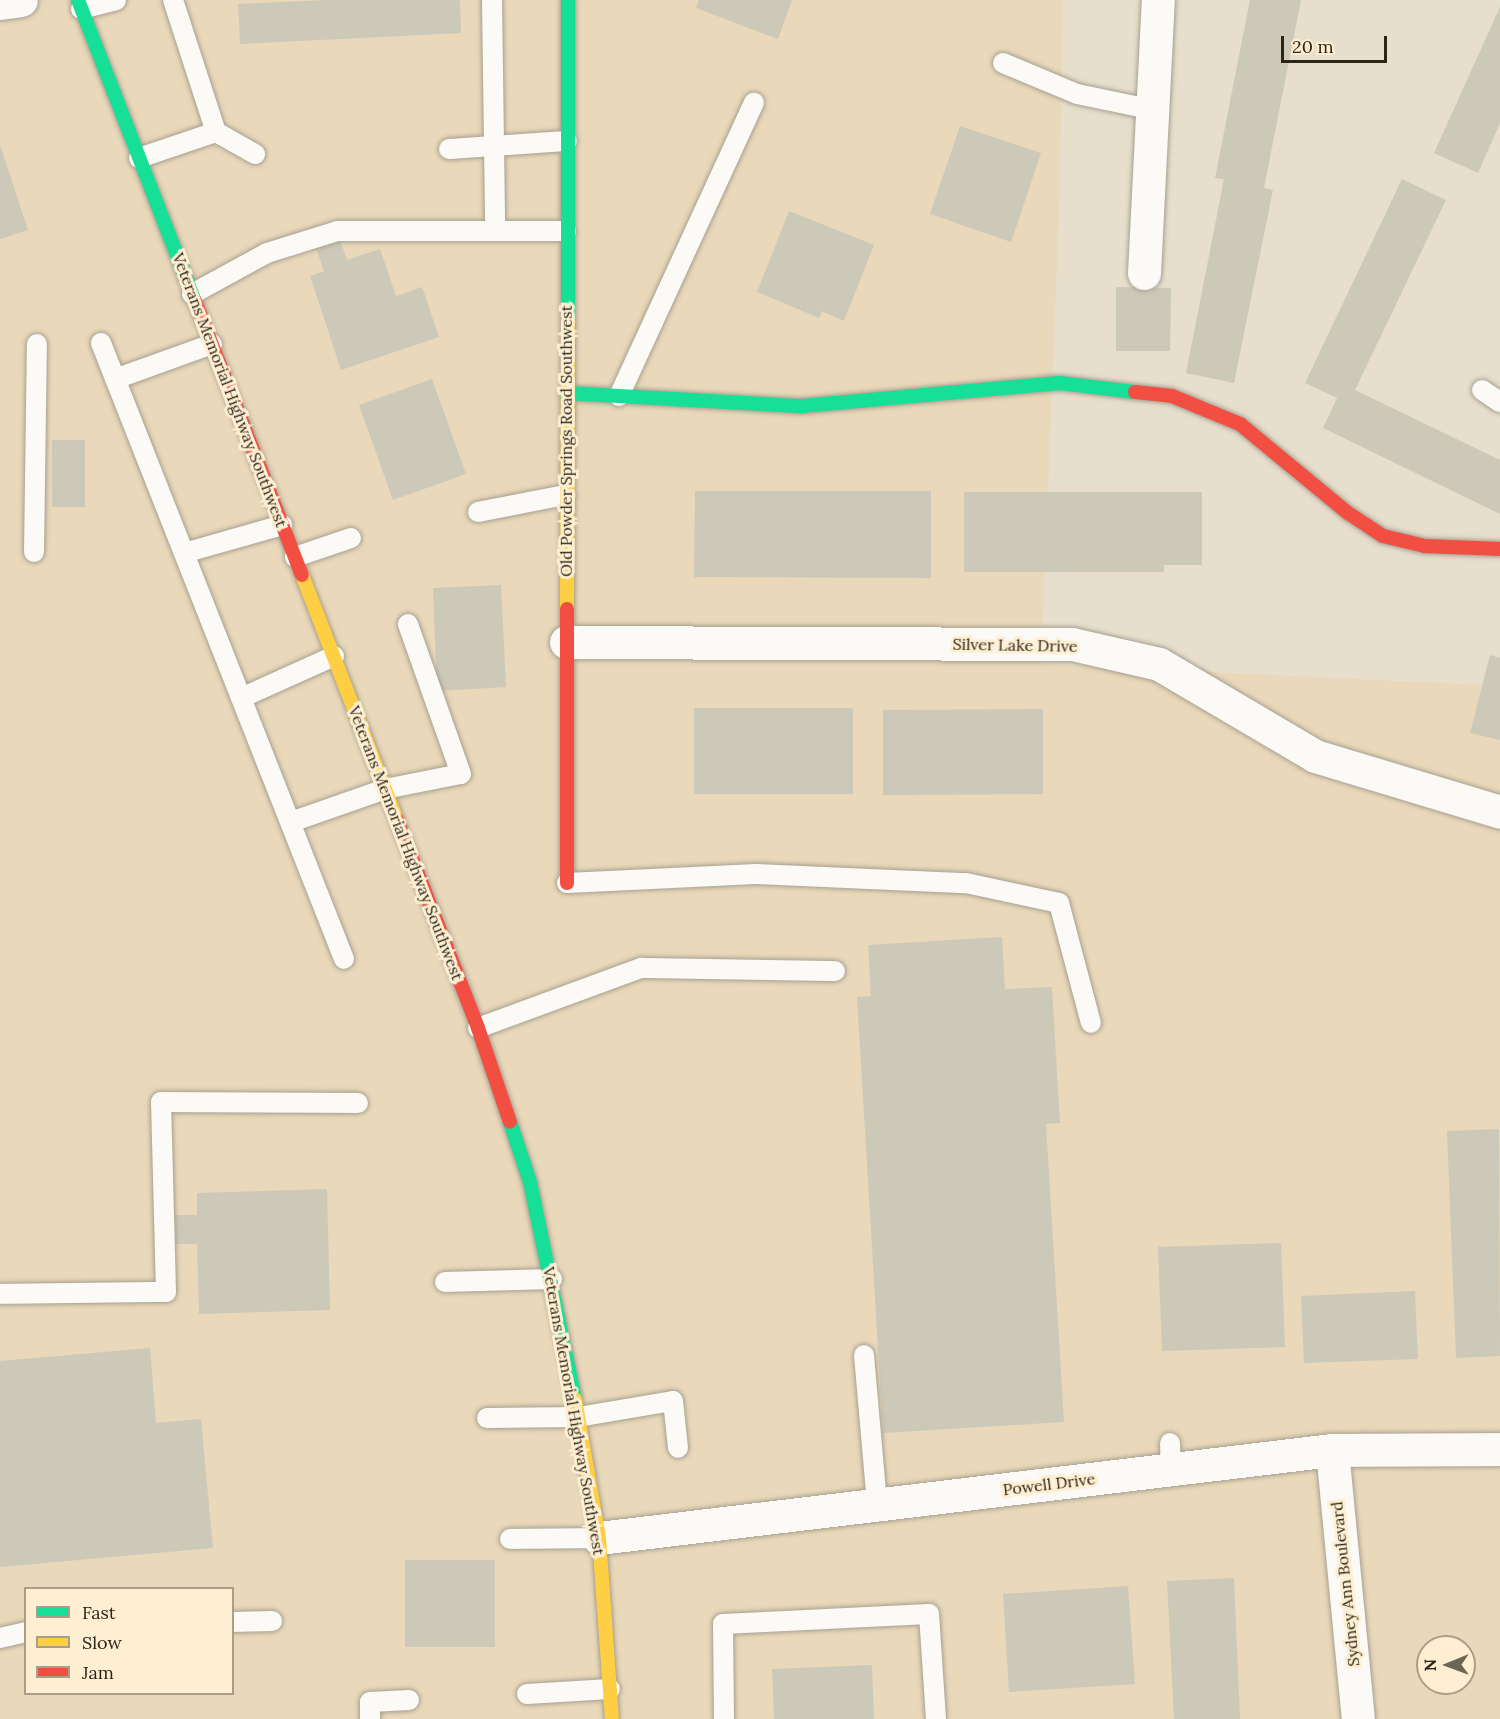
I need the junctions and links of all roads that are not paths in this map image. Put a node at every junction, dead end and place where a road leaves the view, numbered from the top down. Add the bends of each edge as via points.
1 (21, 0) edge
2 (116, 0) edge
3 (173, 0) edge
4 (492, 0) edge
5 (568, 0) edge
6 (1158, 0) edge
7 (0, 3) edge
8 (79, 4) edge
9 (1003, 63) dead end
10 (754, 103) dead end
11 (1154, 110) junction
12 (216, 132) junction
13 (567, 141) junction
14 (494, 146) junction
15 (449, 149) dead end
16 (255, 154) dead end
17 (139, 158) junction
18 (495, 230) junction
19 (567, 231) junction
20 (1144, 273) dead end
21 (192, 294) junction
22 (37, 344) dead end
23 (101, 344) dead end
24 (212, 344) junction
25 (115, 379) junction
26 (1482, 390) dead end
27 (566, 393) junction
28 (619, 396) junction
29 (1500, 402) edge
30 (565, 495) junction
31 (478, 512) dead end
32 (282, 525) junction
33 (351, 538) dead end
34 (1500, 549) edge
35 (34, 552) dead end
36 (184, 553) junction
37 (295, 557) junction
38 (408, 624) dead end
39 (566, 642) junction
40 (334, 657) junction
41 (241, 698) junction
42 (385, 789) junction
43 (1500, 812) edge
44 (291, 822) junction
45 (567, 883) joint
46 (344, 959) dead end
47 (835, 971) dead end
48 (1091, 1023) dead end
49 (478, 1028) junction
50 (358, 1103) dead end
51 (552, 1280) junction
52 (445, 1282) dead end
53 (0, 1294) edge
54 (864, 1355) dead end
55 (578, 1417) junction
56 (487, 1418) dead end
57 (678, 1448) dead end
58 (1500, 1449) edge
59 (1332, 1450) junction
60 (877, 1504) junction
61 (599, 1538) junction
62 (510, 1539) dead end
63 (272, 1621) dead end
64 (234, 1622) edge
65 (24, 1632) edge
66 (0, 1638) edge
67 (610, 1689) junction
68 (527, 1694) dead end
69 (409, 1700) dead end
70 (370, 1711) edge
71 (612, 1719) edge
72 (724, 1719) edge
73 (936, 1719) edge
74 (1358, 1719) edge

1 - 7 street
2 - 8 lane
3 - 12 lane
4 - 14 lane
5 - 13 street, Old Powder Springs Road Southwest
6 - 11 street
8 - 17 street, Veterans Memorial Highway Southwest
9 - 11 lane via 1077,94
10 - 28 lane
11 - 20 street
12 - 16 lane
12 - 17 lane
13 - 14 lane
13 - 19 street, Old Powder Springs Road Southwest
14 - 15 lane
14 - 18 lane
17 - 21 street, Veterans Memorial Highway Southwest
18 - 19 lane
18 - 21 lane via 337,231 267,253
19 - 27 street, Old Powder Springs Road Southwest
21 - 24 street, Veterans Memorial Highway Southwest
22 - 35 lane
23 - 25 lane
24 - 25 lane
24 - 32 street, Veterans Memorial Highway Southwest
25 - 36 lane
26 - 29 lane
27 - 28 street
27 - 30 street, Old Powder Springs Road Southwest
28 - 34 street via 802,406 1059,383 1172,396 1239,424 1348,513 1383,536 1425,546
30 - 31 lane
30 - 39 street, Old Powder Springs Road Southwest
32 - 36 lane
32 - 37 street, Veterans Memorial Highway Southwest
33 - 37 lane
36 - 41 lane
37 - 40 street, Veterans Memorial Highway Southwest
38 - 42 lane via 460,774
39 - 43 street, Silver Lake Drive via 1072,644 1160,664 1315,756
39 - 45 street, Old Powder Springs Road Southwest
40 - 41 lane
40 - 42 street, Veterans Memorial Highway Southwest
41 - 44 lane
42 - 44 lane
42 - 49 street, Veterans Memorial Highway Southwest
44 - 46 lane
45 - 48 lane via 756,874 966,883 1059,903
47 - 49 lane via 641,968
49 - 51 street, Veterans Memorial Highway Southwest via 530,1182
50 - 53 lane via 161,1102 166,1292
51 - 52 lane
51 - 55 street, Veterans Memorial Highway Southwest
54 - 60 lane
55 - 56 lane
55 - 57 lane via 673,1401
55 - 61 street, Veterans Memorial Highway Southwest
58 - 59 street, Powell Drive
59 - 60 street, Powell Drive via 1170,1456
59 - 74 street, Sydney Ann Boulevard
60 - 61 street, Powell Drive
61 - 62 lane
61 - 67 street, Veterans Memorial Highway Southwest
63 - 64 lane
65 - 66 lane
67 - 68 lane
67 - 71 street, Veterans Memorial Highway Southwest
69 - 70 lane
72 - 73 lane via 723,1624 929,1614

